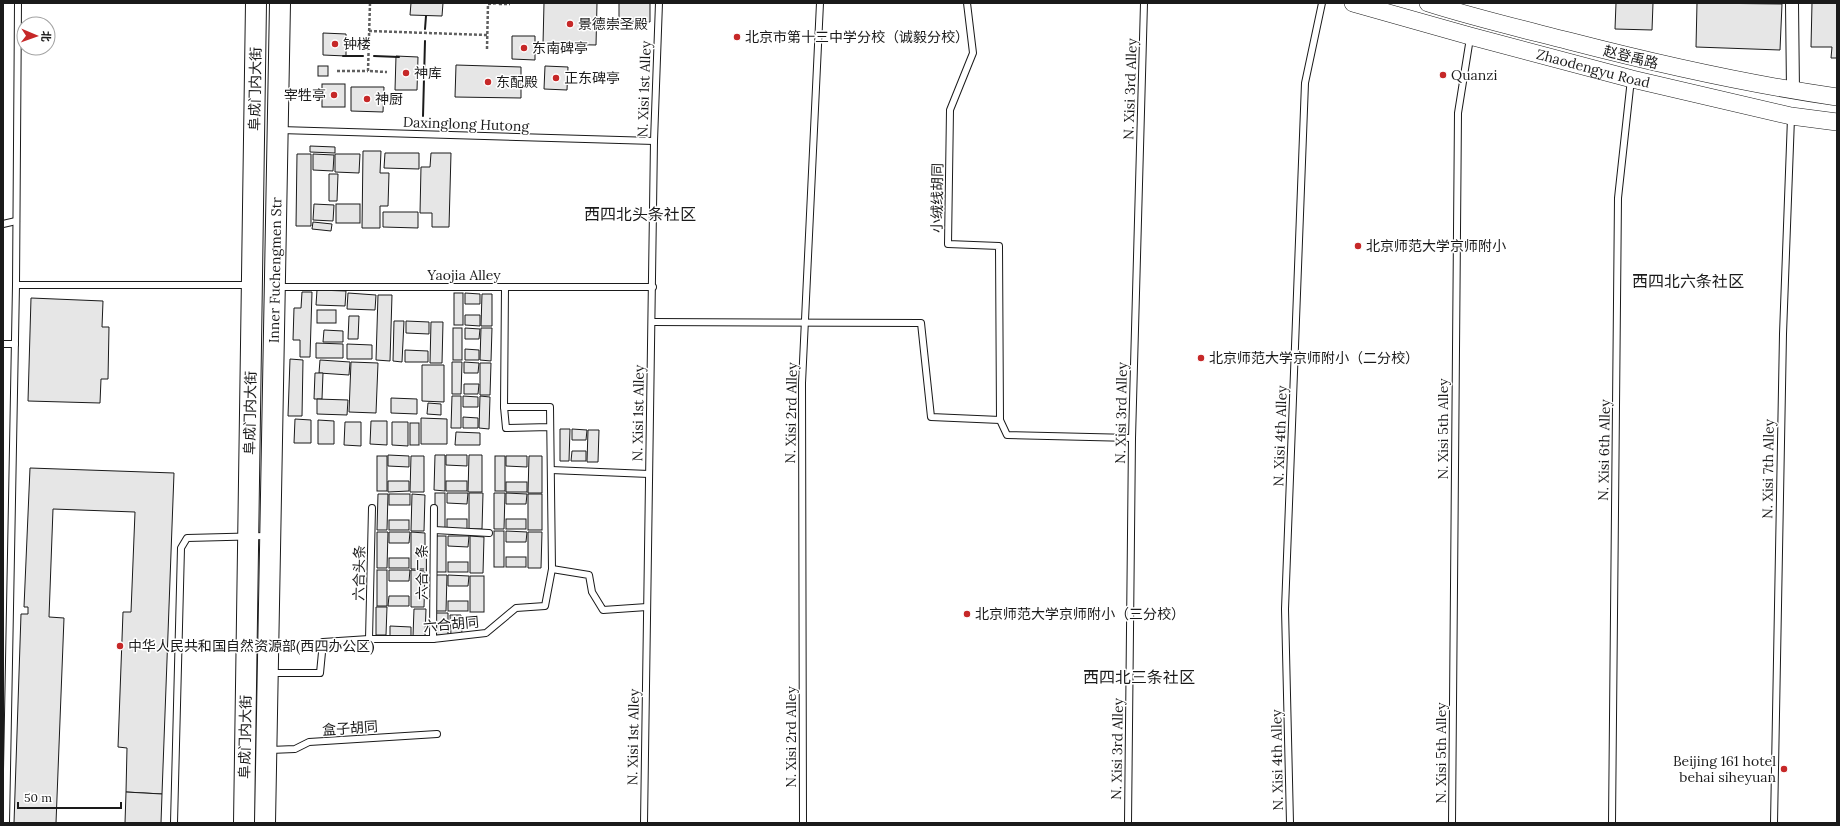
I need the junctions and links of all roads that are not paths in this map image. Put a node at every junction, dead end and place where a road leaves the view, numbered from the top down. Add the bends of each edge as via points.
1 (18, 3) edge
2 (256, 3) edge
3 (280, 3) edge
4 (659, 3) edge
5 (820, 3) edge
6 (967, 3) edge
7 (1144, 3) edge
8 (1322, 3) edge
9 (1353, 3) edge
10 (1428, 3) edge
11 (1792, 3) edge
12 (1462, 8) edge
13 (1470, 36) junction
14 (1632, 79) junction
15 (1793, 91) junction
16 (1837, 97) edge
17 (1791, 116) junction
18 (1837, 122) edge
19 (278, 130) junction
20 (654, 141) junction
21 (16, 221) junction
22 (3, 224) edge
23 (252, 284) junction
24 (16, 285) junction
25 (652, 286) junction
26 (275, 287) junction
27 (505, 287) junction
28 (805, 321) junction
29 (652, 322) junction
30 (3, 344) edge
31 (15, 344) junction
32 (504, 407) junction
33 (1000, 420) junction
34 (550, 427) junction
35 (1132, 438) junction
36 (551, 470) junction
37 (649, 474) junction
38 (372, 508) dead end
39 (434, 508) dead end
40 (434, 530) junction
41 (489, 533) dead end
42 (270, 536) junction
43 (248, 537) junction
44 (552, 569) junction
45 (647, 607) junction
46 (369, 639) junction
47 (434, 639) junction
48 (268, 673) junction
49 (437, 734) dead end
50 (266, 750) junction
51 (6, 823) edge
52 (174, 823) edge
53 (244, 823) edge
54 (265, 823) edge
55 (644, 823) edge
56 (803, 823) edge
57 (1128, 823) edge
58 (1290, 823) edge
59 (1452, 823) edge
60 (1612, 823) edge
61 (1774, 823) edge

1 - 21 lane
2 - 23 main road, 阜成门内大街
3 - 19 main road, Inner Fuchengmen Str
4 - 20 lane, N. Xisi 1st Alley
5 - 28 lane, N. Xisi 2rd Alley
6 - 33 lane, 小绒线胡同 via 973,53 950,110 948,244 999,246
7 - 35 lane, N. Xisi 3rd Alley
8 - 58 lane, N. Xisi 4th Alley via 1305,82 1285,610
9 - 13 main road, Zhaodengyu Road
10 - 12 main road, 赵登禹路
11 - 15 street
12 - 15 main road, 赵登禹路 via 1639,59
13 - 14 main road, Zhaodengyu Road
13 - 59 lane, N. Xisi 5th Alley via 1458,113
14 - 17 main road, Zhaodengyu Road
14 - 60 lane, N. Xisi 6th Alley via 1618,198
15 - 16 main road, 赵登禹路
17 - 18 main road, Zhaodengyu Road
17 - 61 lane, N. Xisi 7th Alley via 1783,334
19 - 20 lane, Daxinglong Hutong
19 - 26 main road, Inner Fuchengmen Str
20 - 25 lane, N. Xisi 1st Alley
21 - 22 lane
21 - 24 lane
23 - 24 lane
23 - 43 main road, 阜成门内大街
24 - 31 lane
25 - 27 lane, Yaojia Alley
25 - 29 lane, N. Xisi 1st Alley
26 - 27 lane, Yaojia Alley
26 - 42 main road, Inner Fuchengmen Str
27 - 32 lane
28 - 29 lane
28 - 33 lane via 921,323 931,417
28 - 56 lane, N. Xisi 2rd Alley via 802,384
29 - 37 lane, N. Xisi 1st Alley
30 - 31 lane
31 - 51 lane
32 - 34 lane via 506,428
32 - 34 lane, 六合胡同 via 550,407
33 - 35 lane via 1007,435
34 - 36 lane, 六合胡同
35 - 57 lane, N. Xisi 3rd Alley
36 - 37 lane
36 - 44 lane, 六合胡同
37 - 45 lane, N. Xisi 1st Alley
38 - 46 lane, 六合头条
39 - 40 lane, 六合二条
40 - 41 lane, 六合二条
40 - 47 lane, 六合二条
42 - 43 lane
42 - 48 main road, 阜成门内大街
43 - 52 lane via 187,538 181,548
43 - 53 main road, 阜成门内大街
44 - 45 lane via 589,575 592,592 603,610
44 - 47 lane, 六合胡同 via 545,606 516,608 486,633
45 - 55 lane, N. Xisi 1st Alley
46 - 47 lane, 六合胡同
46 - 48 lane, 六合胡同 via 323,642 320,673
48 - 50 main road, 阜成门内大街
49 - 50 lane, 盒子胡同 via 309,742 295,749
50 - 54 main road, 阜成门内大街

